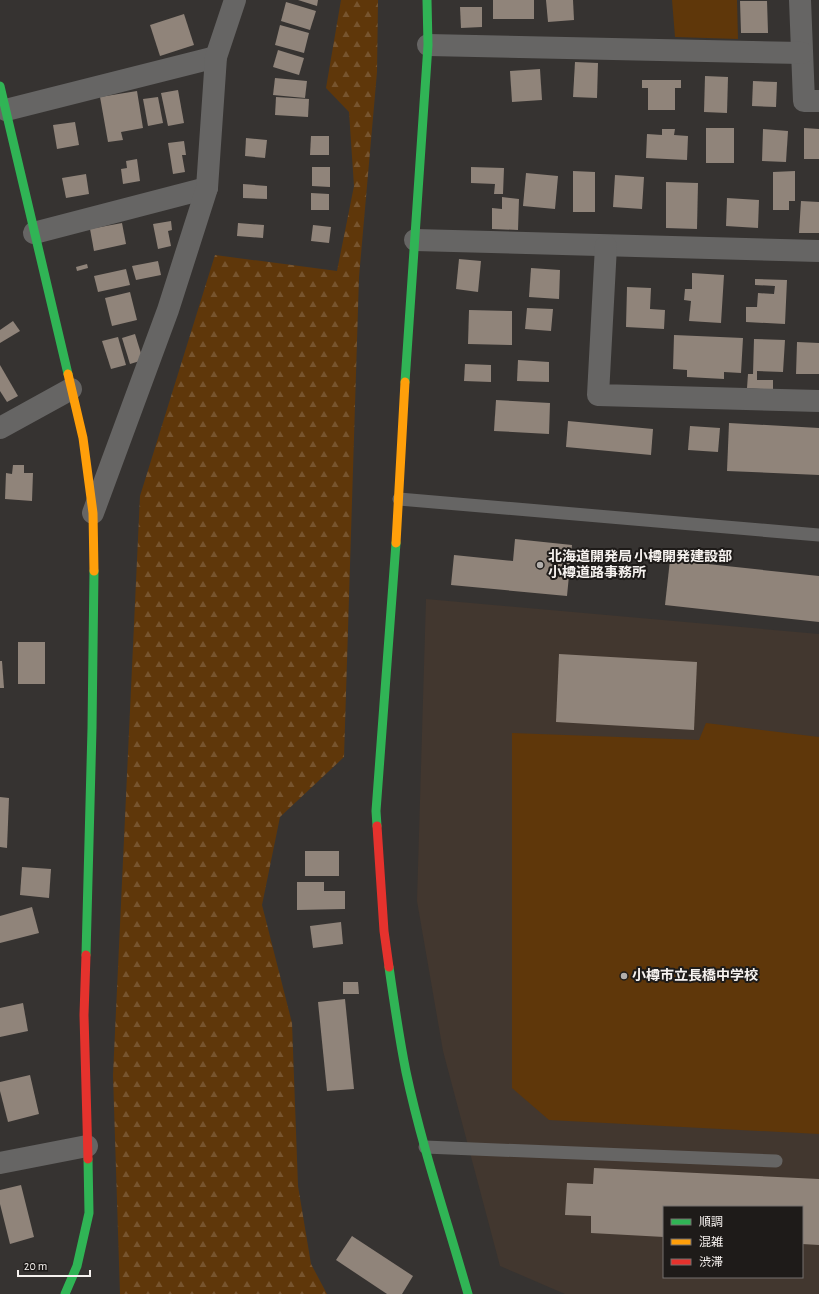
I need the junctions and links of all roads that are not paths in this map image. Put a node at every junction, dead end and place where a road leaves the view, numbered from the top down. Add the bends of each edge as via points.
1 (235, 0) edge
2 (427, 0) edge
3 (800, 0) edge
4 (428, 45) junction
5 (802, 53) junction
6 (216, 57) junction
7 (0, 86) edge
8 (819, 101) edge
9 (6, 110) junction
10 (207, 188) junction
11 (34, 233) junction
12 (415, 240) junction
13 (606, 246) junction
14 (819, 251) edge
15 (71, 389) junction
16 (819, 402) edge
17 (0, 428) edge
18 (399, 498) junction
19 (93, 513) junction
20 (819, 535) edge
21 (87, 1146) junction
22 (425, 1147) junction
23 (776, 1161) dead end
24 (0, 1162) edge
25 (65, 1294) edge
26 (468, 1294) edge

1 - 6 street
2 - 4 street
3 - 5 street
4 - 5 street
4 - 12 street
5 - 8 street via 804,101
6 - 9 street
6 - 10 street
7 - 9 street
9 - 11 street
10 - 11 street
10 - 19 street via 168,310
11 - 15 street
12 - 13 street
12 - 18 street
13 - 14 street
13 - 16 street via 598,394
15 - 17 street
15 - 19 street via 83,438
18 - 20 lane
18 - 22 street via 376,811 384,931 395,1012 406,1072
19 - 21 street via 92,720 84,1015
21 - 24 street
21 - 25 street via 89,1213 77,1266
22 - 23 lane
22 - 26 street

